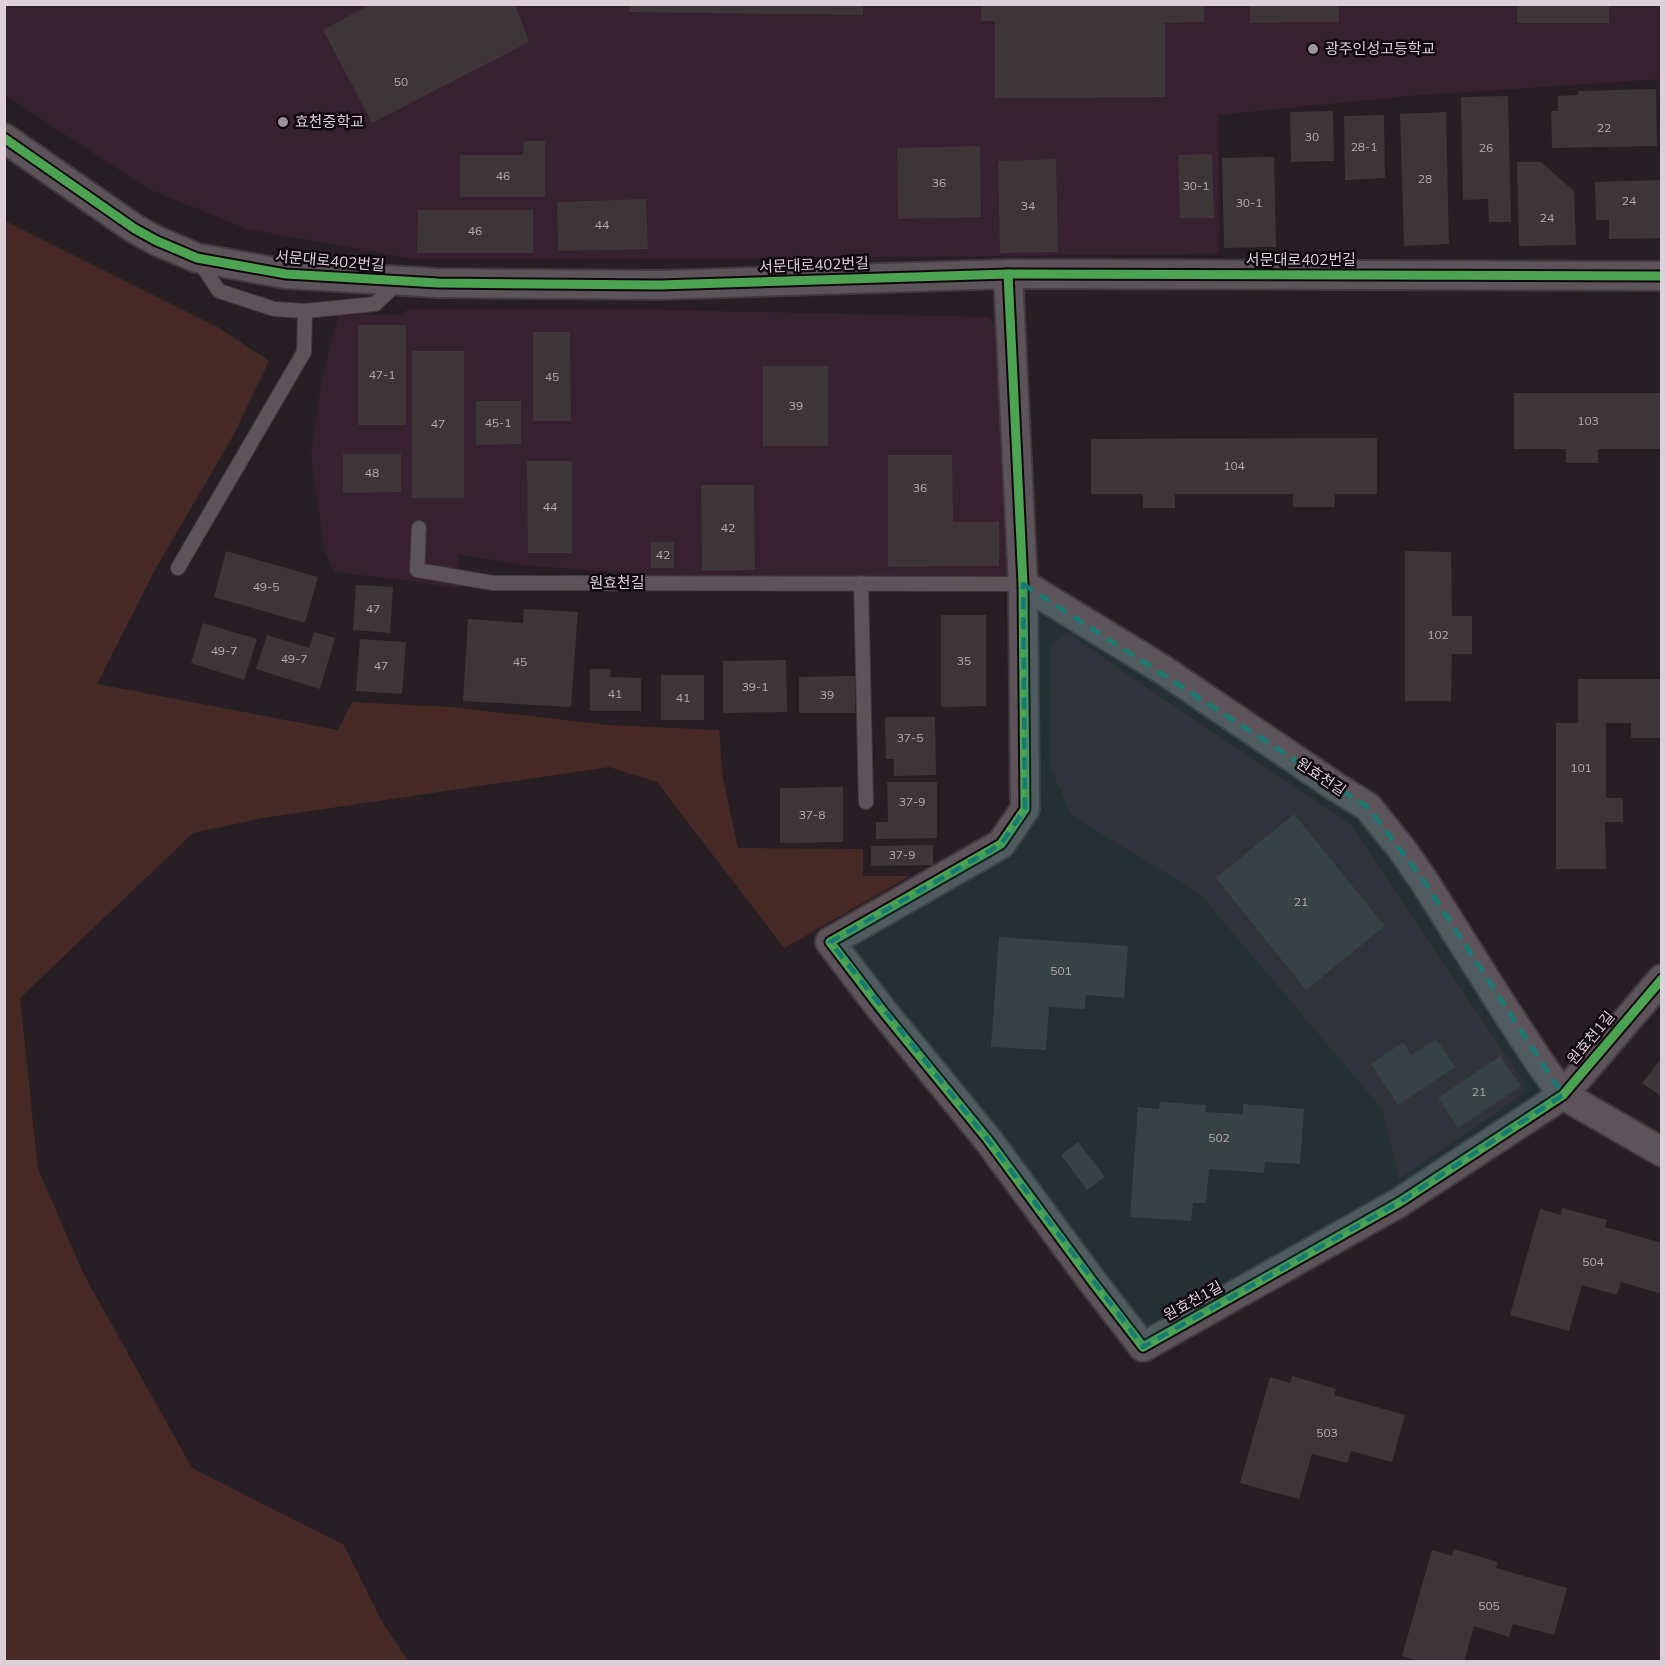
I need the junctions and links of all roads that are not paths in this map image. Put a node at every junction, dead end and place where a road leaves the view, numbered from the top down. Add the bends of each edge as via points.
1 (4, 138) edge
2 (197, 258) junction
3 (1008, 274) junction
4 (1662, 276) edge
5 (400, 281) junction
6 (305, 311) junction
7 (418, 528) dead end
8 (178, 568) dead end
9 (861, 584) junction
10 (1023, 584) junction
11 (866, 802) dead end
12 (1662, 979) edge
13 (1563, 1095) junction
14 (1662, 1152) edge

1 - 2 street, 서문대로402번길 via 135,229
2 - 5 street, 서문대로402번길 via 286,274
2 - 6 lane, 서문대로402번길 via 219,291 274,309
3 - 4 street, 서문대로402번길
3 - 5 street, 서문대로402번길 via 660,285
3 - 10 street
5 - 6 lane, 서문대로402번길 via 375,304
6 - 8 lane via 304,352
7 - 9 lane, 원효천길 via 417,570 493,583
9 - 10 lane, 원효천길
9 - 11 lane
10 - 13 street, 원효천길 via 1165,671 1368,807 1424,881
10 - 13 street, 원효천1길 via 1024,809 1001,844 830,942 988,1140 1143,1347 1400,1202
12 - 13 street, 원효천1길
13 - 14 street, 원효천길

